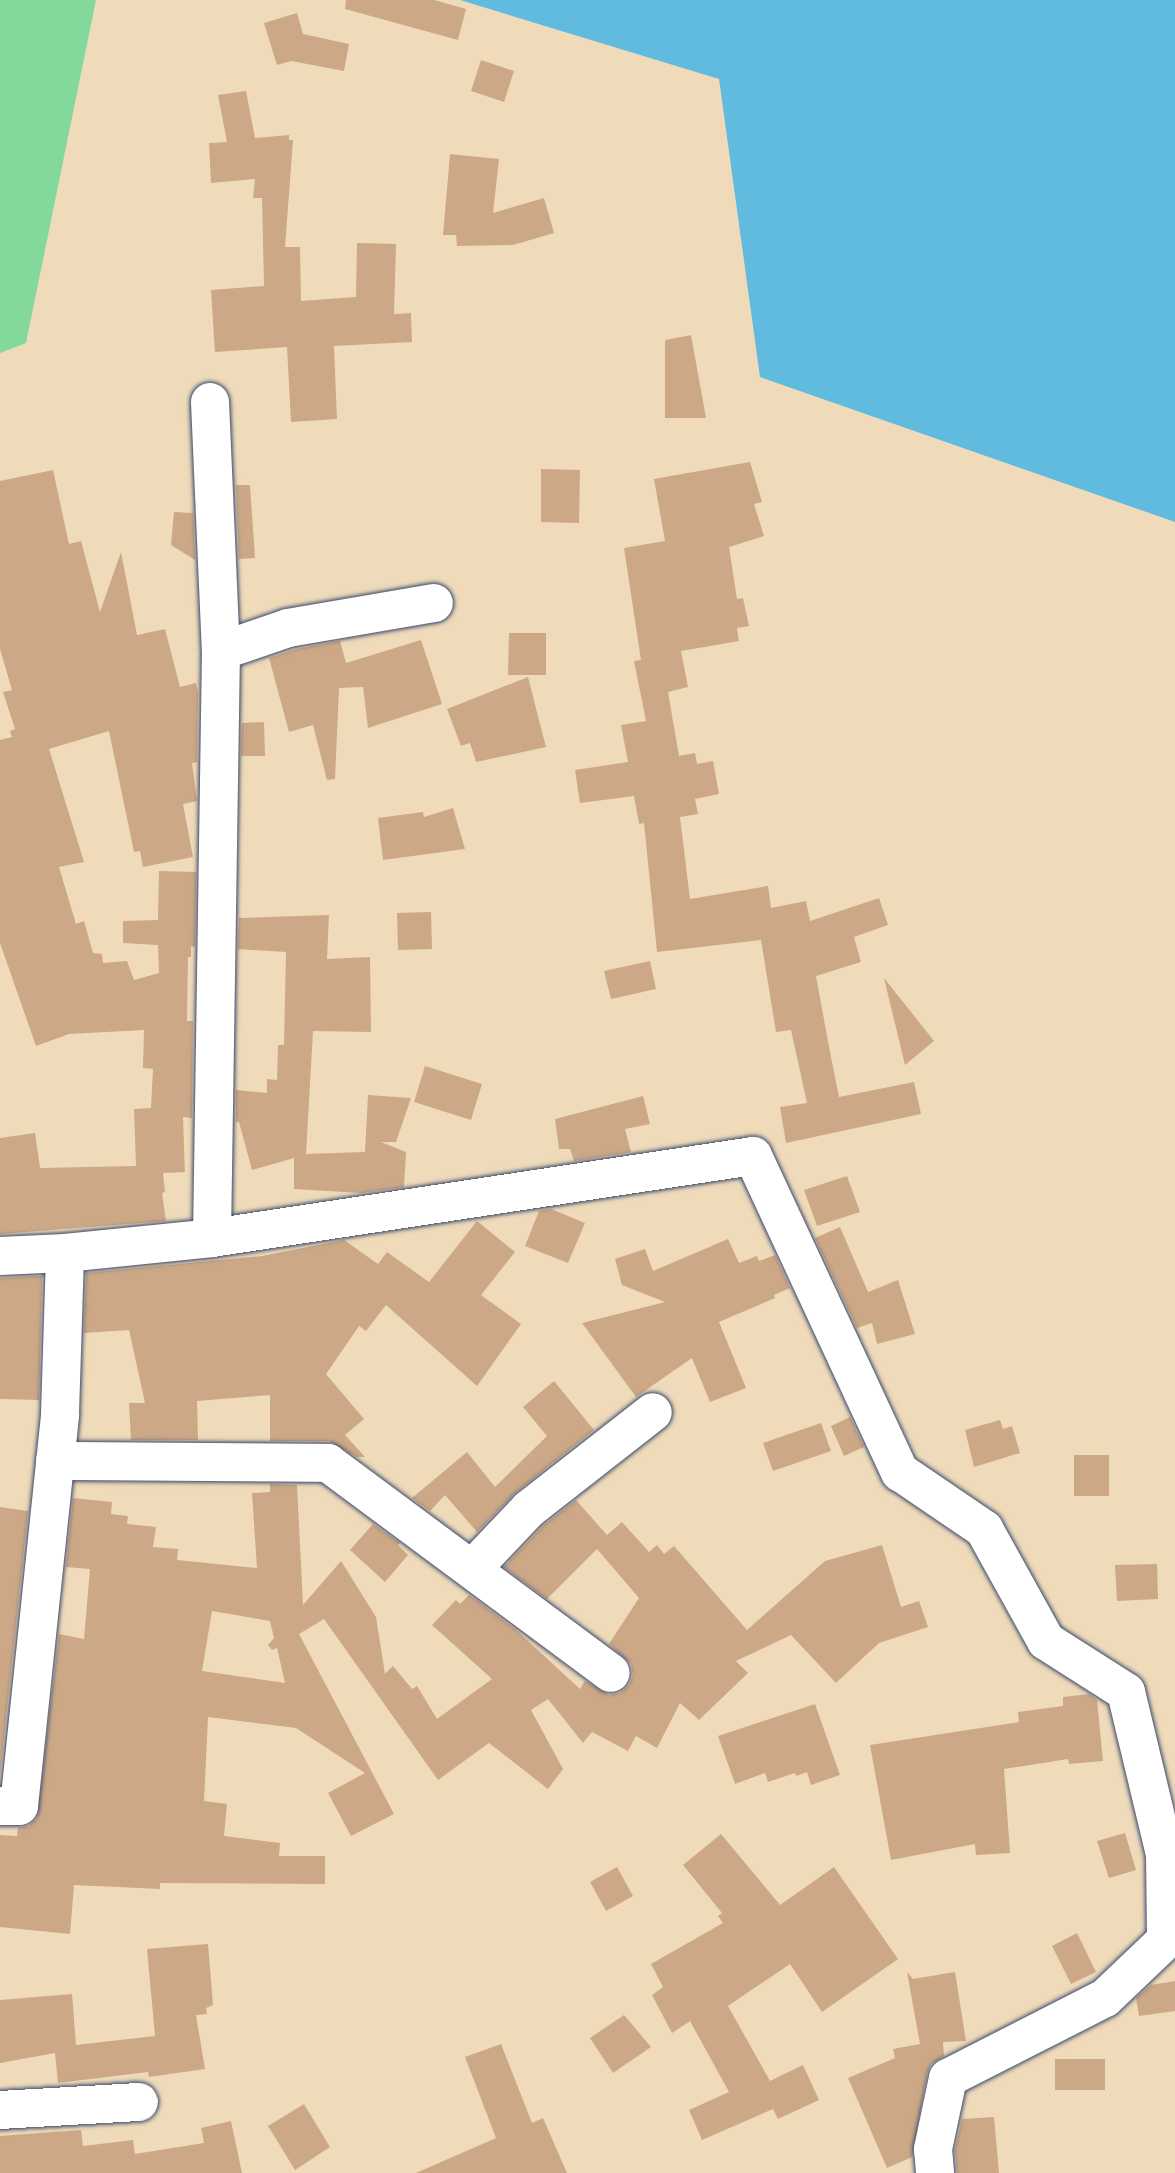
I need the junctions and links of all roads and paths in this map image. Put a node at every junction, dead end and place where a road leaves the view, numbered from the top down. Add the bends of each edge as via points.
1 (210, 402) dead end
2 (434, 603) dead end
3 (221, 651) junction
4 (212, 1238) junction
5 (65, 1253) junction
6 (0, 1255) edge
7 (653, 1412) dead end
8 (55, 1461) junction
9 (473, 1568) junction
10 (611, 1673) dead end
11 (0, 1806) edge
12 (139, 2102) dead end
13 (0, 2110) edge
14 (935, 2173) edge

1 - 3 street
2 - 3 street via 288,628
3 - 4 street
4 - 5 street
4 - 14 street via 752,1156 900,1472 984,1530 1046,1642 1126,1692 1164,1855 1166,1940 1105,1998 948,2078 933,2149
5 - 6 street
5 - 8 street
7 - 9 street via 529,1509
8 - 9 street via 328,1463
8 - 11 street via 19,1806
9 - 10 street
12 - 13 street

